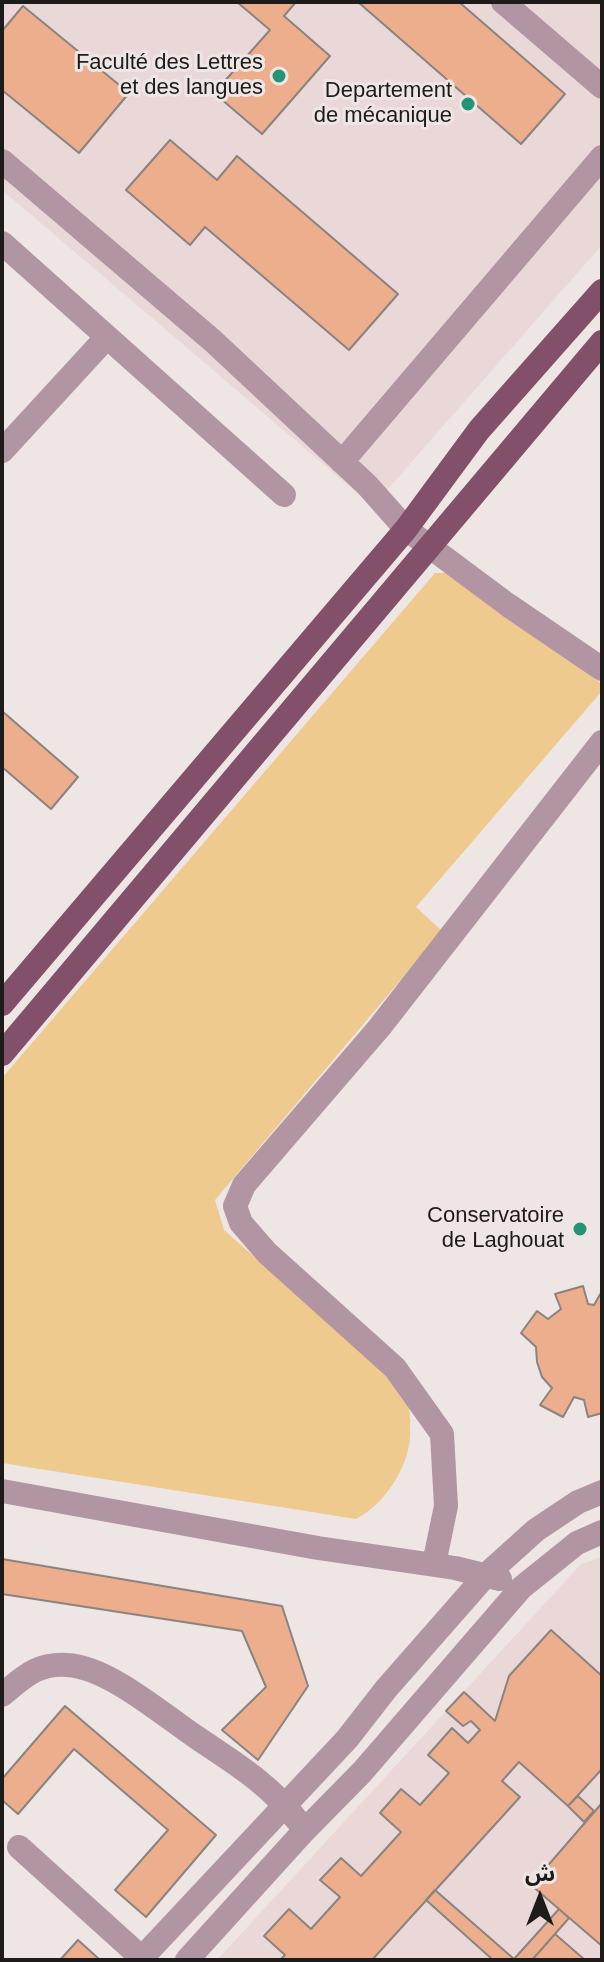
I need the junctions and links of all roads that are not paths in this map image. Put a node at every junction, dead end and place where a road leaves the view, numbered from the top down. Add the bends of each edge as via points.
1 (503, 2) edge
2 (602, 87) edge
3 (602, 157) edge
4 (2, 161) edge
5 (2, 243) edge
6 (602, 291) edge
7 (106, 338) junction
8 (602, 342) edge
9 (2, 451) edge
10 (342, 462) junction
11 (284, 495) dead end
12 (406, 529) junction
13 (430, 549) junction
14 (602, 669) edge
15 (602, 742) edge
16 (2, 1004) edge
17 (2, 1054) edge
18 (2, 1491) edge
19 (602, 1492) edge
20 (602, 1532) edge
21 (434, 1564) junction
22 (486, 1575) junction
23 (521, 1588) junction
24 (2, 1695) edge
25 (286, 1805) junction
26 (304, 1831) junction
27 (19, 1847) dead end
28 (142, 1959) edge
29 (187, 1960) edge

1 - 2 street
3 - 10 street
4 - 10 street via 213,341
5 - 7 street
6 - 12 main road via 479,430
7 - 9 street
7 - 11 street
8 - 13 main road
10 - 12 street
12 - 13 street
12 - 16 main road
13 - 14 street
13 - 17 main road
15 - 21 street via 379,1028 244,1185 235,1206 241,1223 267,1253 395,1368 442,1434 446,1506
18 - 21 street
19 - 22 street via 536,1530
20 - 23 street via 577,1543
21 - 22 street
22 - 23 street
22 - 25 street
23 - 26 street
24 - 25 street via 33,1669 68,1665 106,1676 238,1764
25 - 26 street
25 - 28 street
26 - 29 street
27 - 28 street

